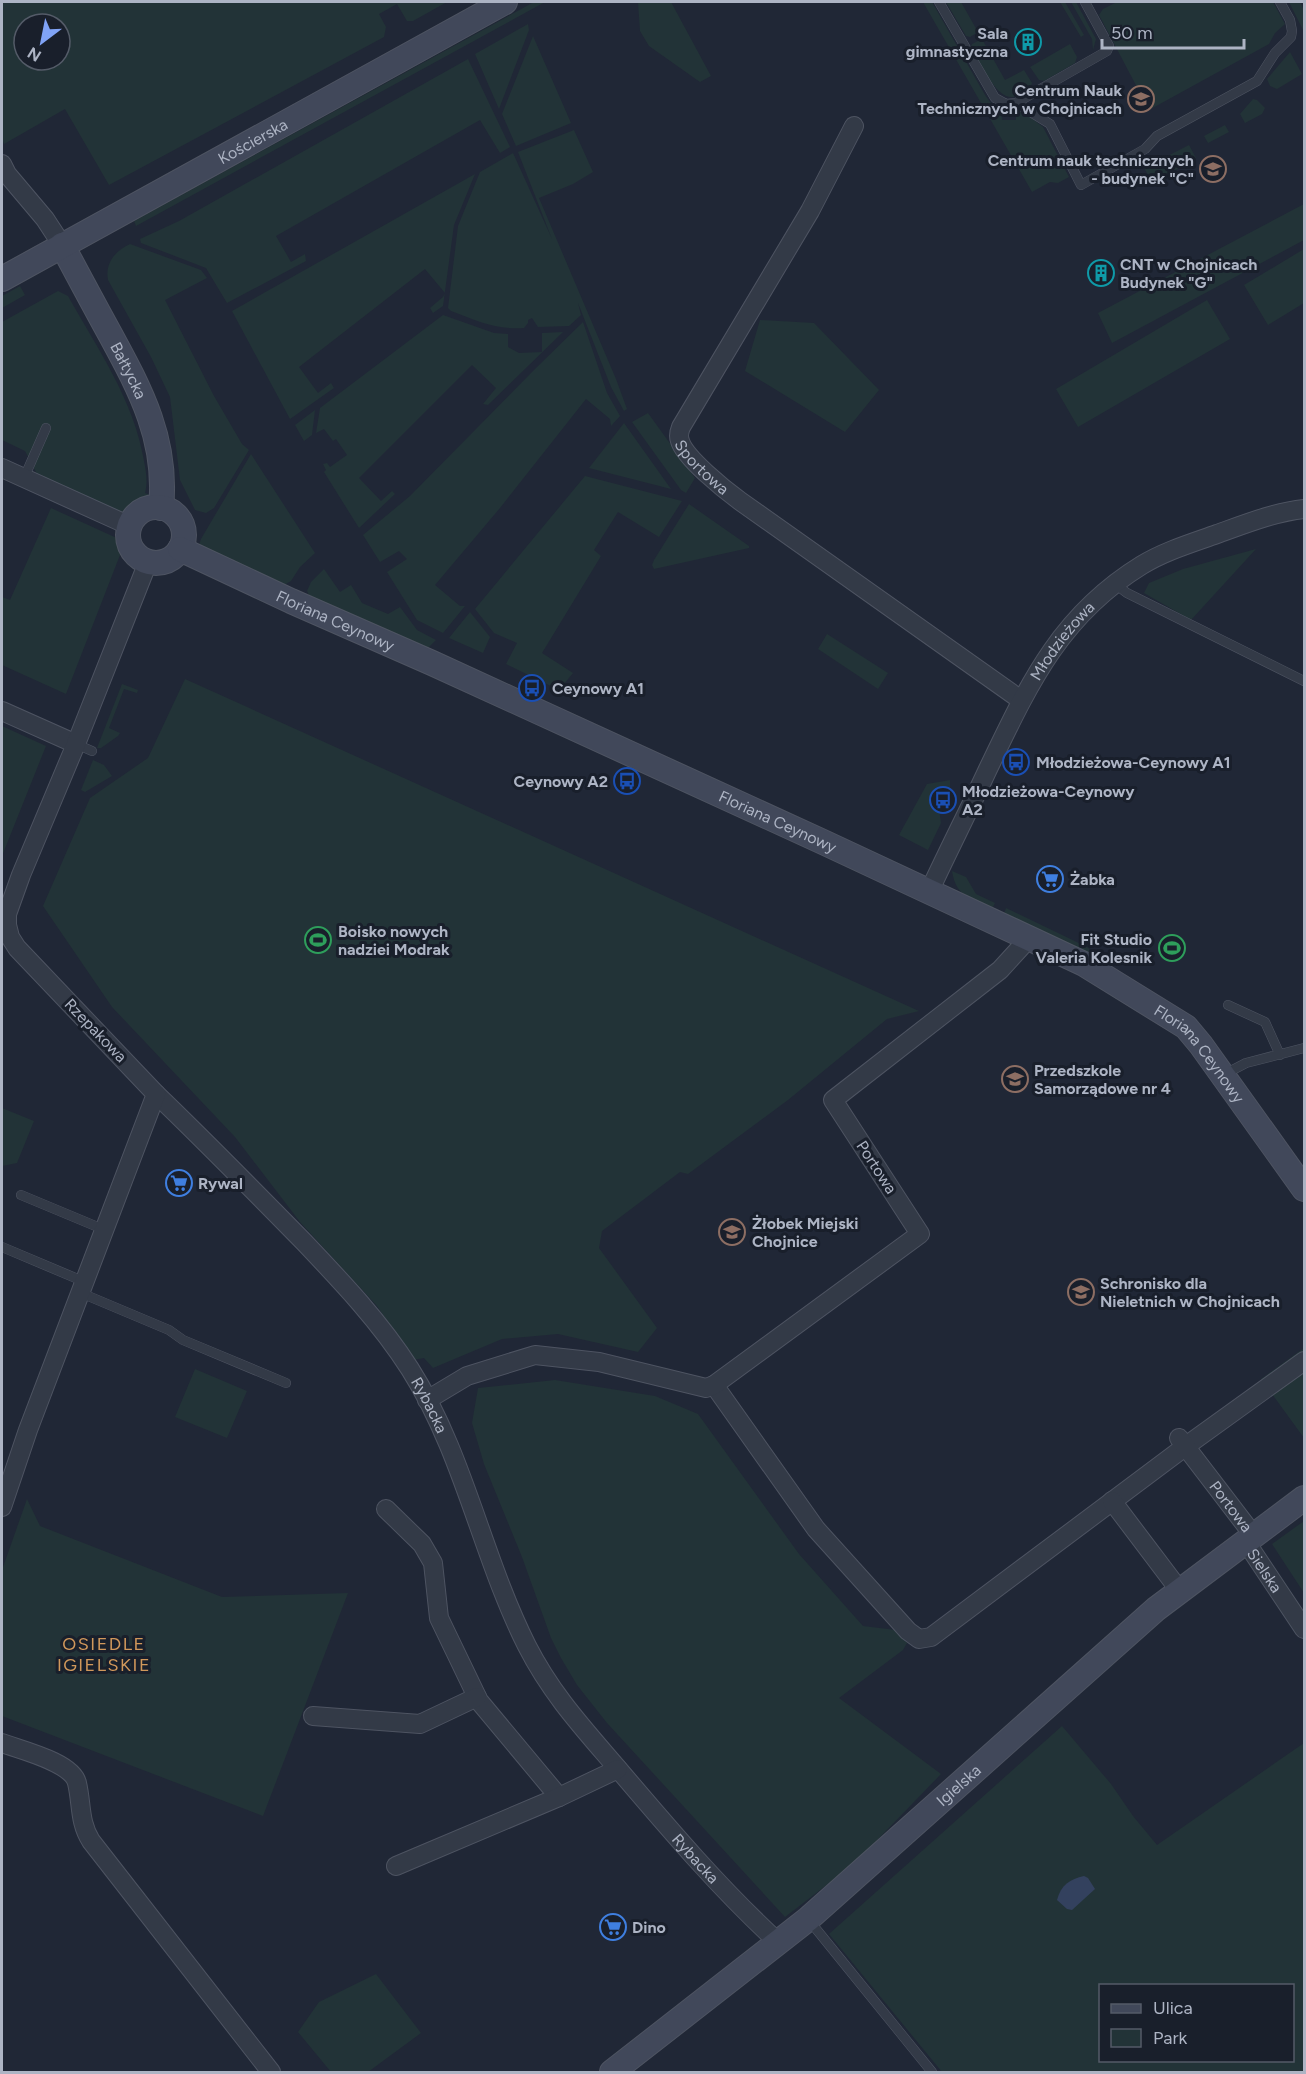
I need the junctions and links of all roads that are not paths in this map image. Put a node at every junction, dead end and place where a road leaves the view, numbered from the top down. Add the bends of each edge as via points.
1 (506, 2) edge
2 (939, 2) edge
3 (1085, 2) edge
4 (1280, 2) edge
5 (1016, 103) junction
6 (855, 126) dead end
7 (2, 164) edge
8 (62, 245) junction
9 (2, 279) edge
10 (46, 428) dead end
11 (2, 468) edge
12 (24, 478) junction
13 (161, 508) junction
14 (1305, 509) edge
15 (130, 526) junction
16 (180, 549) junction
17 (148, 562) junction
18 (1115, 584) junction
19 (1305, 681) edge
20 (1021, 700) junction
21 (2, 711) edge
22 (84, 748) junction
23 (929, 892) junction
24 (4, 926) edge
25 (1026, 936) junction
26 (1228, 1005) dead end
27 (1305, 1048) edge
28 (1280, 1055) junction
29 (1223, 1075) junction
30 (156, 1094) junction
31 (1305, 1189) edge
32 (21, 1195) dead end
33 (105, 1230) junction
34 (2, 1247) edge
35 (83, 1287) junction
36 (1305, 1361) edge
37 (286, 1383) dead end
38 (714, 1385) junction
39 (427, 1400) junction
40 (1182, 1442) junction
41 (5, 1485) edge
42 (1305, 1498) edge
43 (1112, 1501) junction
44 (2, 1507) edge
45 (386, 1509) dead end
46 (1250, 1539) junction
47 (1180, 1591) junction
48 (1305, 1629) edge
49 (477, 1697) junction
50 (313, 1716) dead end
51 (2, 1743) edge
52 (618, 1769) junction
53 (560, 1797) junction
54 (396, 1866) dead end
55 (808, 1919) junction
56 (779, 1943) junction
57 (271, 2073) edge
58 (612, 2073) edge
59 (932, 2073) edge

1 - 8 street, Kościerska
2 - 5 lane via 995,98 1006,104
3 - 5 lane via 1109,46 1107,51
4 - 5 lane via 1290,20 1291,37 1257,81 1157,136 1145,149 1081,184 1050,124
6 - 20 street, Sportowa via 807,216 681,427 680,441 705,472 740,501
7 - 8 street
8 - 9 street, Kościerska
8 - 13 street, Bałtycka via 149,412 161,464
10 - 12 lane
11 - 12 street
12 - 15 street
13 - 15 street via 142,511
13 - 16 street via 181,523 184,532
14 - 18 street, Młodzieżowa via 1281,513 1182,547 1141,566
15 - 17 street via 129,541 134,552
16 - 17 street via 167,561
16 - 23 street, Floriana Ceynowy
17 - 22 street, Rzepakowa
18 - 19 lane
18 - 20 street, Młodzieżowa via 1063,634
20 - 23 street, Młodzieżowa
21 - 22 street
22 - 24 street, Rzepakowa via 21,875
23 - 25 street, Floriana Ceynowy
24 - 30 street, Rzepakowa via 17,948
25 - 29 street, Floriana Ceynowy via 1084,964 1186,1027
25 - 38 street, Portowa via 1000,969 833,1100 920,1234
26 - 28 lane via 1265,1022
27 - 28 lane
28 - 29 lane via 1246,1063
29 - 31 street, Floriana Ceynowy
30 - 33 street
30 - 39 street, Rybacka via 250,1186 379,1324
32 - 33 lane
33 - 35 street
34 - 35 lane
35 - 37 lane via 183,1340
35 - 41 street
36 - 40 street
38 - 39 street via 706,1388 599,1362 535,1355 467,1376
38 - 43 street via 816,1529 919,1639 931,1636
39 - 52 street, Rybacka via 502,1593 528,1647 554,1694
40 - 43 street
40 - 46 street, Portowa
41 - 44 street
42 - 46 street, Igielska
43 - 47 street
45 - 49 street via 422,1544 433,1563 439,1618
46 - 47 street, Igielska
46 - 48 street, Sielska
47 - 55 street, Igielska
49 - 50 street via 420,1724
49 - 53 street
51 - 57 street via 61,1765 73,1775 81,1821 91,1841
52 - 53 street
52 - 56 street, Rybacka via 658,1817
53 - 54 street
55 - 56 street, Igielska
55 - 59 lane
56 - 58 street, Igielska

